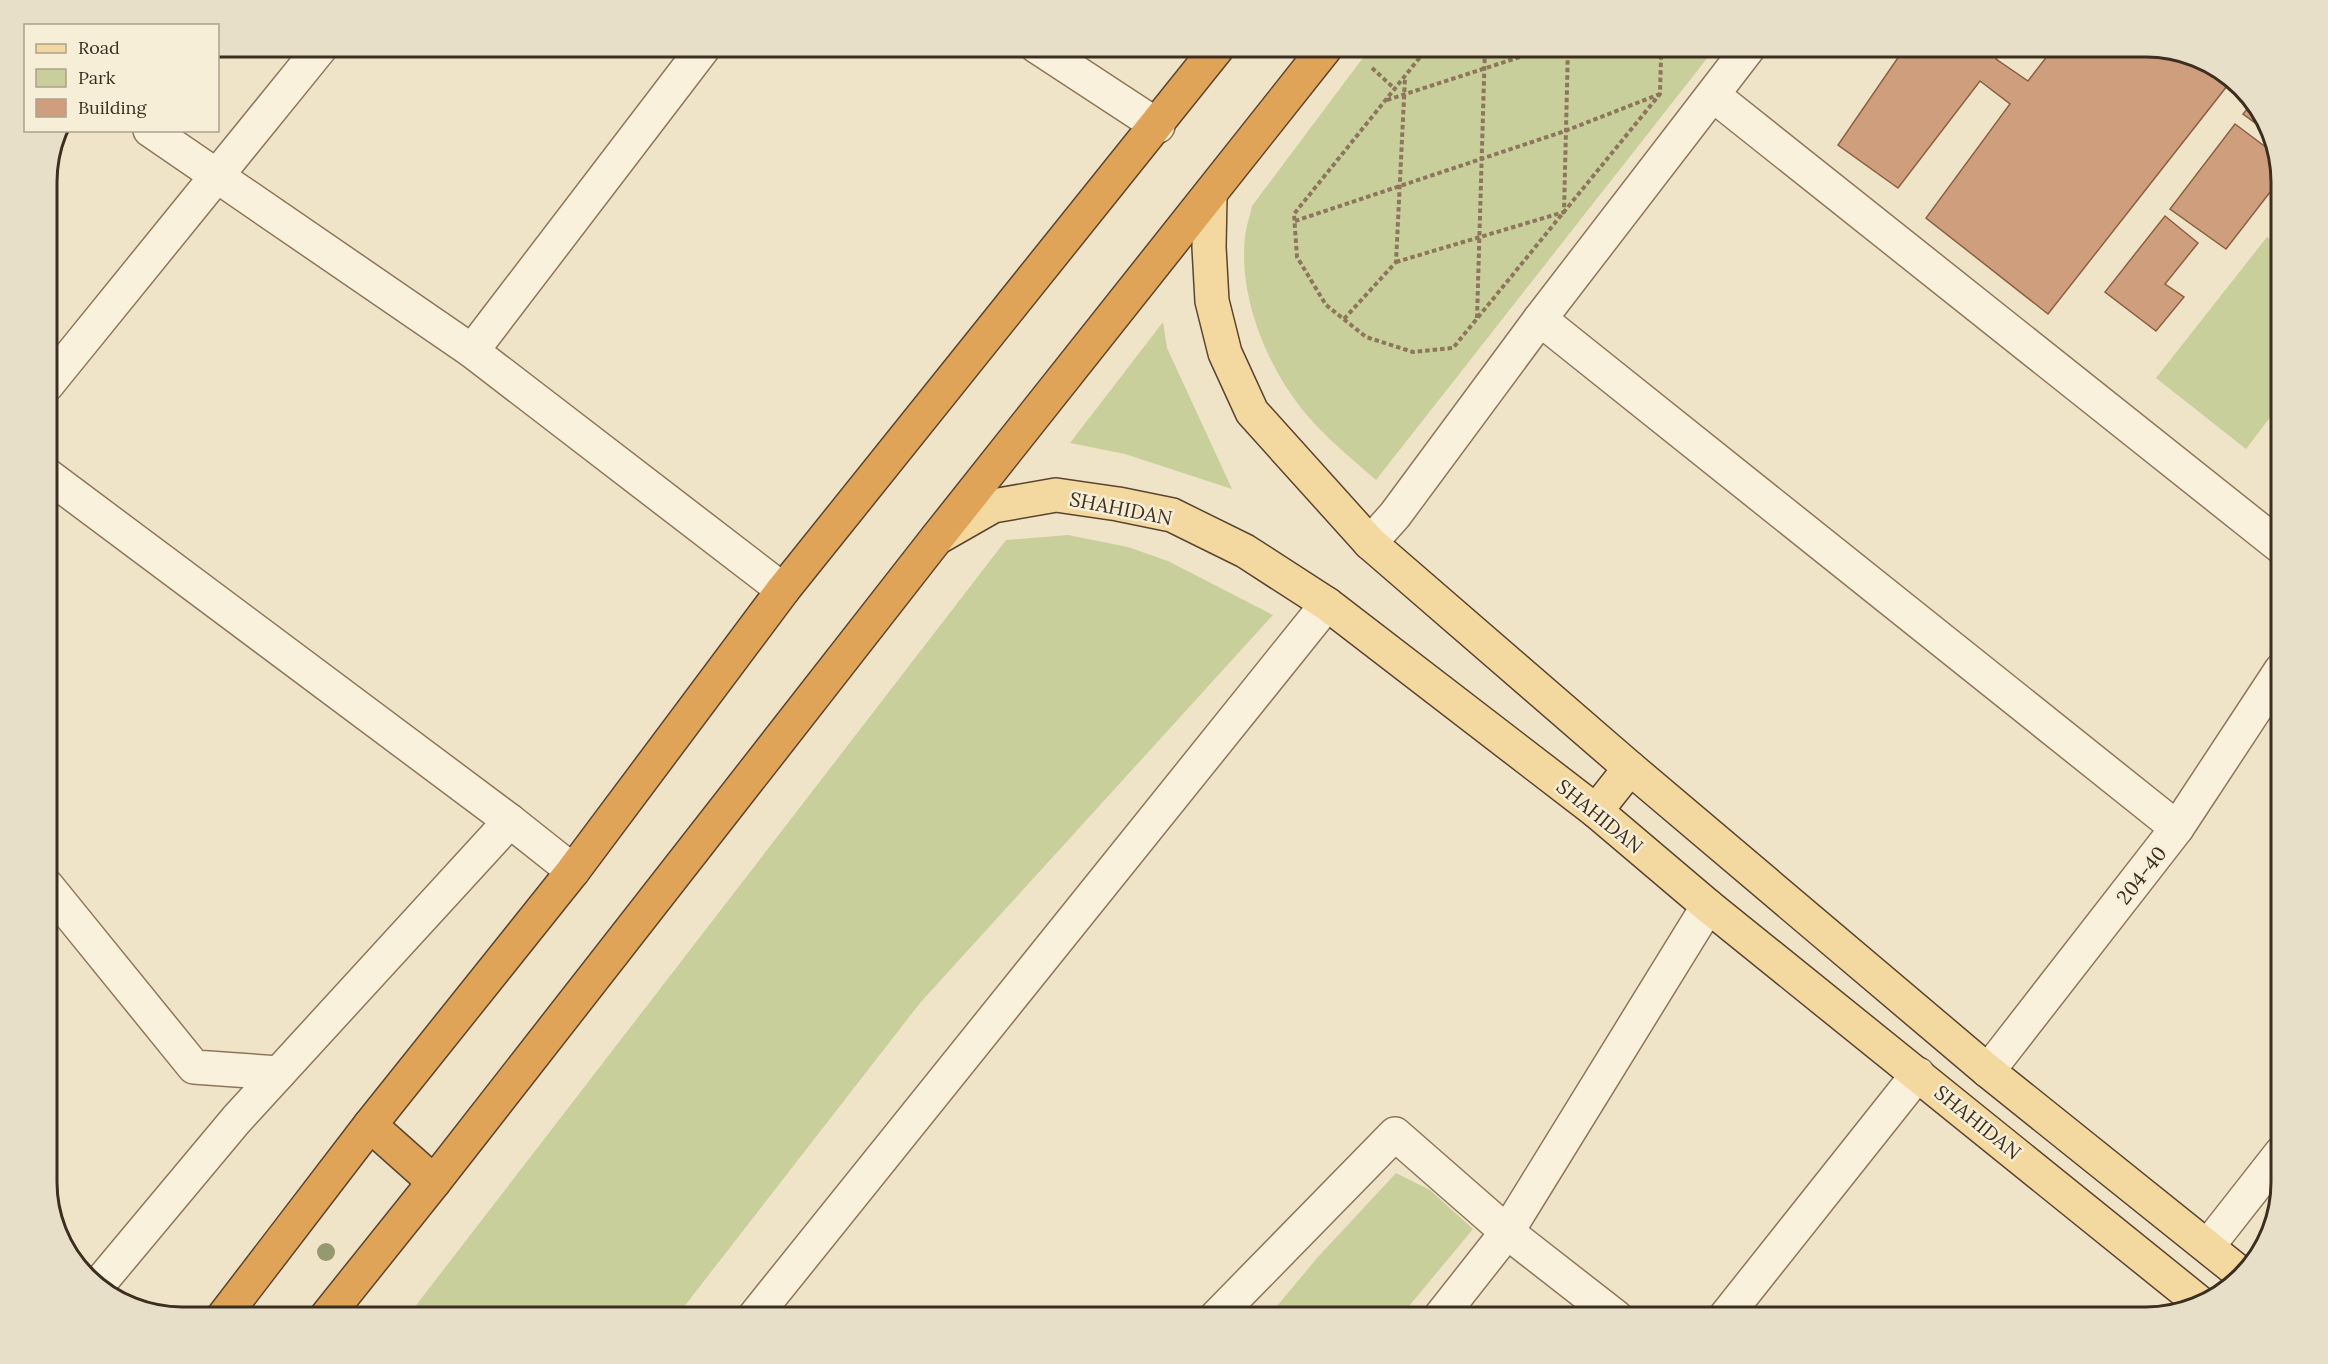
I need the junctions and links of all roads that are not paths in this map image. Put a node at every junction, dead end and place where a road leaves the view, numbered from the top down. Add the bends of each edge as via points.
1 (313, 57) edge
2 (697, 57) edge
3 (1053, 57) edge
4 (1211, 57) edge
5 (1318, 57) edge
6 (1742, 57) edge
7 (1713, 95) junction
8 (1158, 126) junction
9 (153, 132) edge
10 (216, 176) junction
11 (1210, 197) junction
12 (1540, 319) junction
13 (472, 351) junction
14 (57, 373) edge
15 (57, 482) edge
16 (936, 539) junction
17 (2271, 539) edge
18 (1370, 543) junction
19 (783, 590) junction
20 (1327, 604) junction
21 (2271, 685) edge
22 (1630, 768) junction
23 (1596, 811) junction
24 (510, 821) junction
25 (2177, 828) junction
26 (573, 871) junction
27 (57, 898) edge
28 (1708, 906) junction
29 (1988, 1071) junction
30 (279, 1073) junction
31 (1918, 1074) junction
32 (370, 1125) junction
33 (2271, 1167) edge
34 (434, 1182) junction
35 (1507, 1232) junction
36 (2208, 1246) junction
37 (2235, 1269) edge
38 (103, 1279) edge
39 (2193, 1297) edge
40 (231, 1307) edge
41 (334, 1307) edge
42 (762, 1307) edge
43 (1226, 1307) edge
44 (1448, 1307) edge
45 (1603, 1307) edge
46 (1733, 1307) edge

1 - 10 street
2 - 13 street
3 - 8 street
4 - 8 highway
5 - 11 highway
6 - 7 street
7 - 12 street
7 - 17 street
8 - 19 highway
9 - 10 street
10 - 13 street
10 - 14 street
11 - 16 highway
11 - 18 main road via 1212,302 1225,353 1243,393 1252,412
12 - 18 street
12 - 25 street
13 - 19 street
15 - 24 street
16 - 20 main road, SHAHIDAN via 993,506 1056,495 1118,504 1172,515 1245,551
16 - 34 highway
18 - 22 main road
19 - 26 highway
20 - 23 main road, SHAHIDAN
20 - 42 street
21 - 25 street, 204-40
22 - 23 main road
22 - 29 main road
23 - 28 main road, SHAHIDAN
24 - 26 street
24 - 30 street
25 - 29 street, 204-40
26 - 32 highway
27 - 30 street via 194,1067
28 - 31 main road, SHAHIDAN
28 - 35 street
29 - 36 main road
30 - 38 street
31 - 39 main road, SHAHIDAN
31 - 46 street
32 - 34 highway
32 - 40 highway
33 - 36 street
34 - 41 highway
35 - 43 street via 1395,1134
35 - 44 street
35 - 45 street
36 - 37 main road

